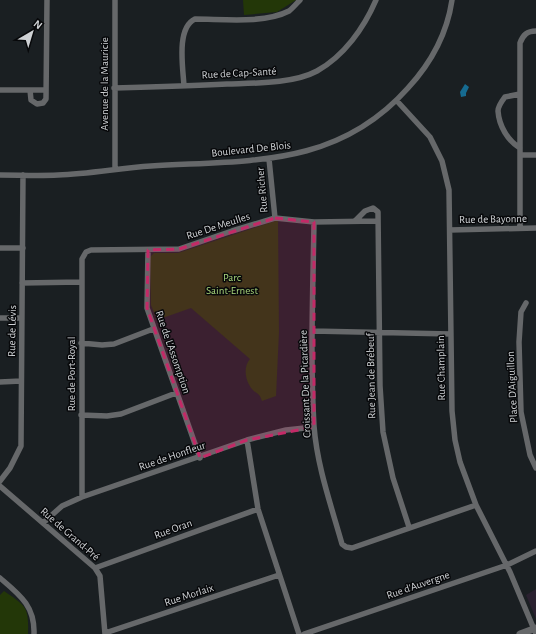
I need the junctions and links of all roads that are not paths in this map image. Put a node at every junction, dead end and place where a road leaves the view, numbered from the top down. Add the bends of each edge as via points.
1 (47, 0) edge
2 (115, 0) edge
3 (300, 0) edge
4 (376, 0) edge
5 (452, 0) edge
6 (536, 31) edge
7 (184, 86) junction
8 (114, 88) junction
9 (0, 90) edge
10 (30, 90) junction
11 (45, 90) junction
12 (520, 94) junction
13 (397, 101) junction
14 (520, 148) junction
15 (520, 155) junction
16 (536, 155) edge
17 (269, 159) junction
18 (115, 168) junction
19 (0, 175) edge
20 (23, 175) junction
21 (274, 218) junction
22 (356, 220) junction
23 (378, 221) junction
24 (314, 222) junction
25 (520, 228) junction
26 (536, 228) edge
27 (450, 230) junction
28 (0, 248) edge
29 (23, 248) junction
30 (148, 250) junction
31 (86, 252) joint
32 (81, 282) junction
33 (22, 283) junction
34 (526, 304) dead end
35 (0, 318) edge
36 (22, 318) junction
37 (154, 329) junction
38 (312, 331) junction
39 (380, 334) junction
40 (451, 334) junction
41 (81, 343) junction
42 (21, 381) junction
43 (0, 382) edge
44 (176, 393) junction
45 (81, 415) junction
46 (314, 427) junction
47 (248, 440) junction
48 (200, 458) junction
49 (536, 468) edge
50 (0, 482) edge
51 (0, 486) edge
52 (82, 497) junction
53 (476, 505) junction
54 (258, 509) junction
55 (43, 523) junction
56 (409, 527) junction
57 (536, 551) edge
58 (507, 565) junction
59 (95, 568) junction
60 (279, 575) junction
61 (0, 578) edge
62 (535, 630) edge
63 (105, 633) edge
64 (34, 634) edge
65 (299, 634) edge
66 (304, 634) edge
67 (520, 634) edge

1 - 11 street
2 - 8 street, Avenue de la Mauricie
3 - 7 street via 290,10 276,16 250,19 195,19 190,22 184,30
4 - 7 street, Rue de Cap-Santé via 357,34 331,61 315,72 278,82
5 - 13 street, Boulevard De Blois via 438,47
6 - 12 street via 523,35 520,43
7 - 8 street, Rue de Cap-Santé
8 - 18 street, Avenue de la Mauricie
9 - 10 street
10 - 11 street
10 - 11 street via 31,100 37,104 44,103
12 - 14 street
12 - 14 street via 505,97 498,111 511,143
13 - 17 street, Boulevard De Blois via 366,126 331,144
13 - 27 street, Rue Champlain via 430,137 442,161 448,190
14 - 15 street
15 - 16 street
15 - 25 street
17 - 18 street, Boulevard De Blois
17 - 21 street, Rue Richer
18 - 20 street, Boulevard De Blois via 58,175
19 - 20 street, Boulevard De Blois
20 - 29 street, Rue de Lévis
21 - 24 street, Rue De Meulles
21 - 30 street, Rue De Meulles via 179,249
22 - 23 street, Rue De Meulles
22 - 23 street via 365,211 373,208 378,212
22 - 24 street, Rue De Meulles
23 - 39 street, Rue Jean de Brébeuf
24 - 38 street, Croissant De la Picardière
25 - 26 street, Rue de Bayonne
25 - 27 street, Rue de Bayonne
27 - 40 street, Rue Champlain
28 - 29 street
29 - 33 street, Rue de Lévis
30 - 31 street, Rue De Meulles
30 - 37 street, Rue de L'Assomption via 147,308
31 - 32 street, Rue de Port-Royal via 82,259
32 - 33 street
32 - 41 street, Rue de Port-Royal
33 - 36 street, Rue de Lévis
34 - 49 street, Place D'Aiguillon via 521,312 519,342 521,412 530,455
35 - 36 street
36 - 42 street, Rue de Lévis
37 - 41 street via 114,344 102,346
37 - 44 street, Rue de L'Assomption
38 - 39 street
38 - 46 street, Croissant De la Picardière
39 - 40 street
39 - 56 street, Rue Jean de Brébeuf via 383,432 393,478
40 - 53 street, Rue Champlain via 455,440 460,462
41 - 45 street, Rue de Port-Royal
42 - 43 street
42 - 50 street, Rue de Lévis via 20,446
44 - 45 street via 121,414
44 - 48 street, Rue de L'Assomption
45 - 52 street, Rue de Port-Royal
46 - 47 street, Rue de Honfleur via 286,430
46 - 56 street, Croissant De la Picardière via 324,484 342,544 352,548
47 - 48 street, Rue de Honfleur
47 - 54 street
48 - 52 street, Rue de Honfleur
51 - 55 street, Rue de Grand-Pré
52 - 55 street, Rue de Honfleur via 62,506
53 - 56 street, Croissant De la Picardière
53 - 58 street, Rue Champlain
54 - 59 street, Rue Oran
54 - 60 street
55 - 59 street, Rue de Grand-Pré
57 - 58 street, Rue d'Auvergne
58 - 62 street, Rue Champlain
58 - 66 street, Rue d'Auvergne
59 - 63 street, Rue de Grand-Pré via 100,576
60 - 63 street, Rue Morlaix
60 - 65 street
61 - 64 street via 23,598 32,613
62 - 67 street

